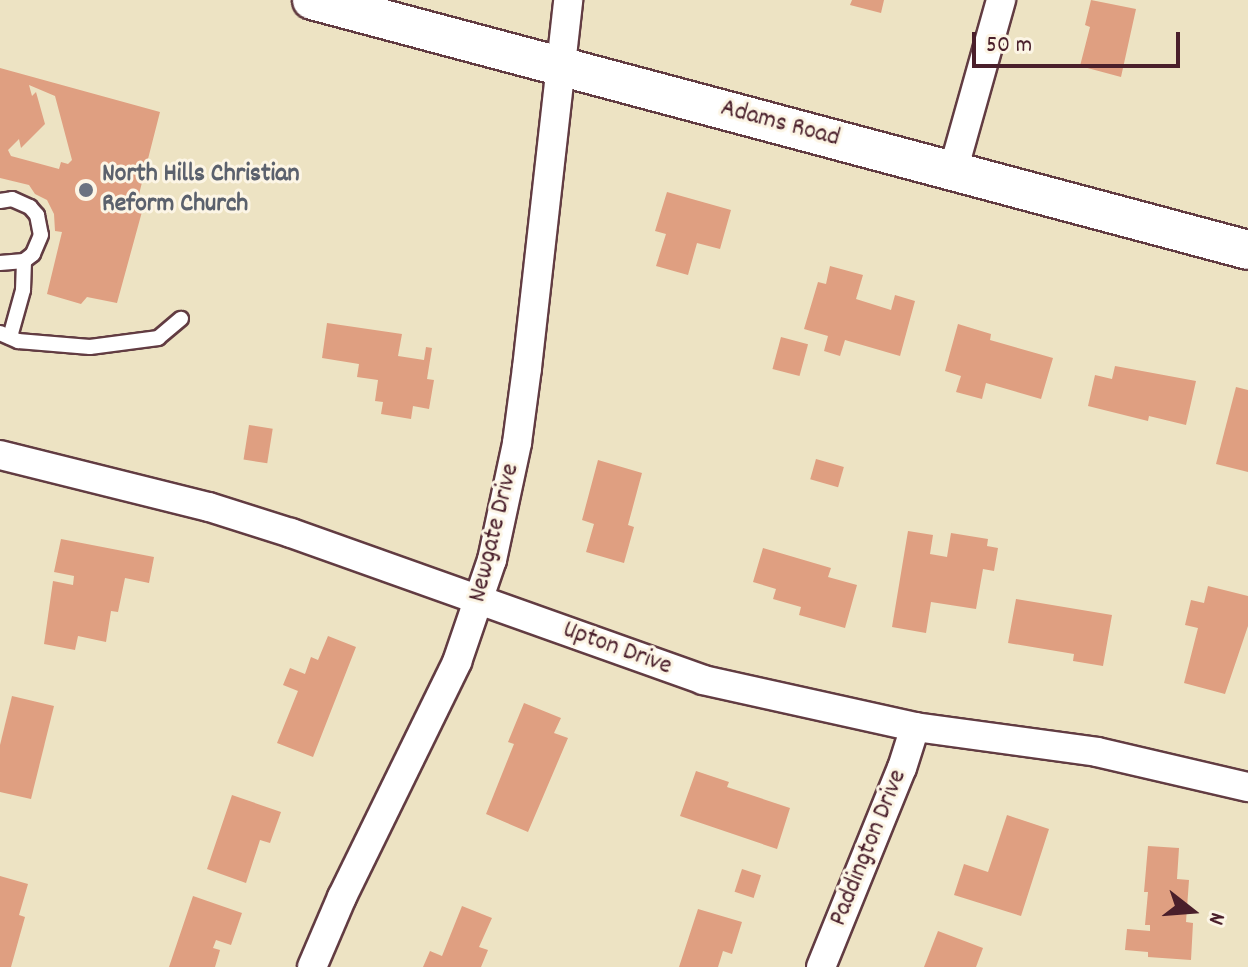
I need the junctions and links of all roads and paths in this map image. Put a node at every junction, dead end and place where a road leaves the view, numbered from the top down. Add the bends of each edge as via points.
1 (312, 0) edge
2 (568, 0) edge
3 (1001, 0) edge
4 (559, 65) junction
5 (953, 171) junction
6 (0, 201) edge
7 (1248, 250) edge
8 (24, 261) junction
9 (0, 263) edge
10 (181, 319) dead end
11 (5, 335) edge
12 (0, 455) edge
13 (480, 599) junction
14 (915, 727) junction
15 (1248, 787) edge
16 (312, 967) edge
17 (821, 967) edge

1 - 4 street, Adams Road
2 - 4 street, Newgate Drive
3 - 5 street
4 - 5 street, Adams Road
4 - 13 street, Newgate Drive via 517,443
5 - 7 street, Adams Road
6 - 8 lane via 21,202 37,215 39,245
8 - 9 lane
8 - 11 lane via 23,290
10 - 11 lane via 158,338 90,347 18,341
12 - 13 street, Upton Drive via 209,507
13 - 14 street, Upton Drive via 703,680
13 - 16 street, Newgate Drive via 438,703
14 - 15 street, Upton Drive via 1097,752
14 - 17 street, Paddington Drive

